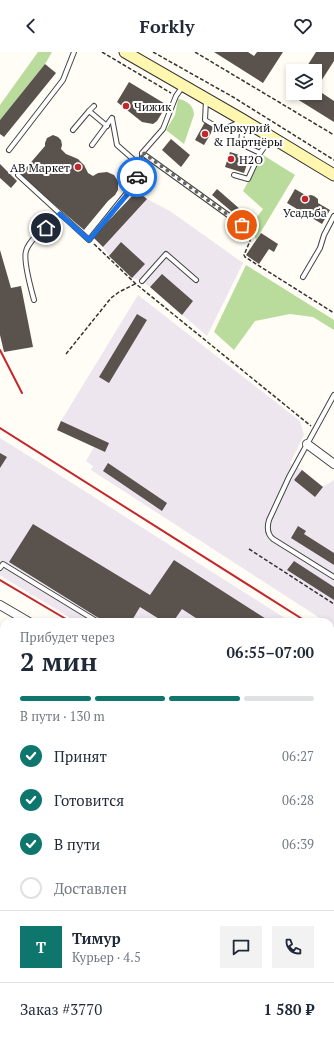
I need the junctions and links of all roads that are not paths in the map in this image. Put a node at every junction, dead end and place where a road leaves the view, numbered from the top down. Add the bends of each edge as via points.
1 (74, 52) edge
2 (125, 52) edge
3 (183, 86) junction
4 (206, 100) junction
5 (94, 106) dead end
6 (90, 111) junction
7 (243, 120) junction
8 (107, 126) junction
9 (73, 130) dead end
10 (271, 138) junction
11 (92, 145) dead end
12 (9, 150) dead end
13 (142, 152) junction
14 (260, 153) junction
15 (142, 167) junction
16 (18, 175) dead end
17 (234, 175) dead end
18 (334, 175) edge
19 (60, 214) junction
20 (334, 216) edge
21 (242, 225) road end
22 (303, 277) dead end
23 (196, 280) dead end
24 (142, 281) road end
25 (34, 300) dead end
26 (334, 395) edge
27 (307, 444) junction
28 (334, 464) edge
29 (0, 568) edge
30 (334, 577) edge
31 (0, 605) edge
32 (22, 618) edge
33 (91, 618) edge

1 - 12 lane via 63,80
2 - 3 main road
3 - 4 main road
3 - 13 lane via 176,96 163,129
4 - 7 main road
4 - 7 lane via 205,120 222,130
5 - 6 lane
6 - 8 lane
6 - 9 lane
7 - 10 main road
7 - 14 lane via 241,144
8 - 11 lane
8 - 15 lane via 112,118 117,145
10 - 14 lane
10 - 18 main road
13 - 15 lane
13 - 21 lane
14 - 17 lane via 248,179
15 - 19 lane via 126,196 89,240
16 - 19 lane
19 - 25 lane via 30,243 26,252 25,261
20 - 22 lane via 320,248
23 - 24 lane via 166,254
26 - 27 lane
27 - 28 street
27 - 30 lane via 269,520 268,531 273,539
29 - 33 lane via 3,564
31 - 32 street

